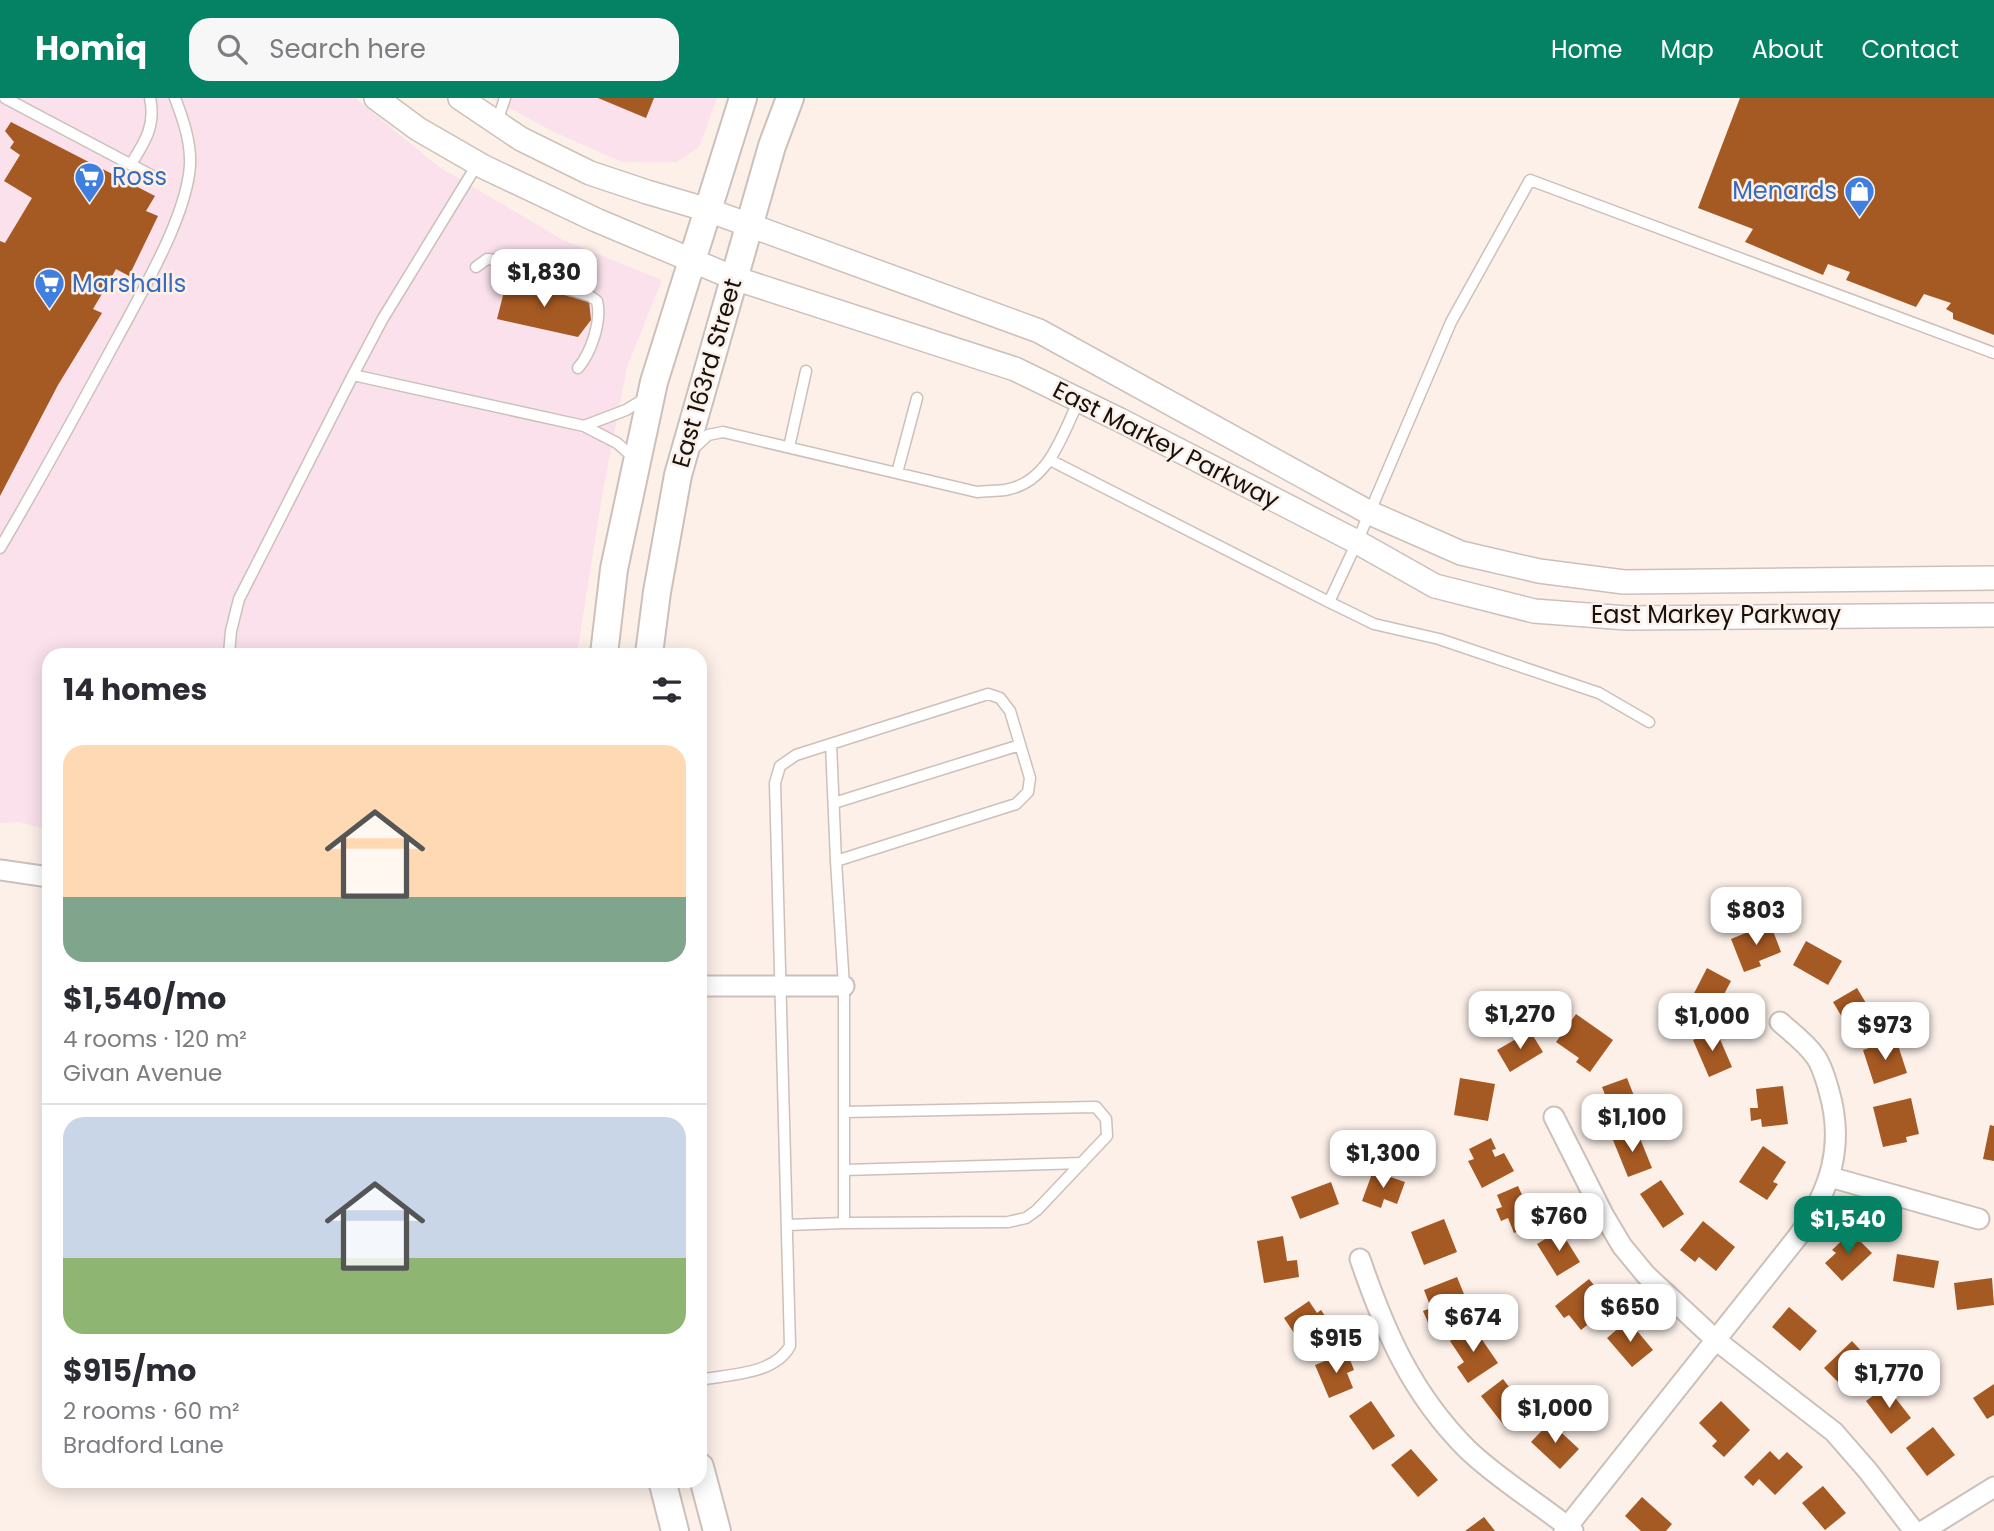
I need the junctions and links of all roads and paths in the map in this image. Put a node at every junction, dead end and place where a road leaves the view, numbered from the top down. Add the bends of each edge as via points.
1 (5, 98) edge
2 (150, 98) edge
3 (175, 98) edge
4 (376, 98) edge
5 (460, 98) edge
6 (505, 98) edge
7 (743, 98) edge
8 (790, 98) edge
9 (497, 122) junction
10 (478, 163) junction
11 (131, 164) junction
12 (159, 180) dead end
13 (708, 209) junction
14 (750, 225) junction
15 (692, 262) junction
16 (476, 267) dead end
17 (734, 278) junction
18 (1994, 352) edge
19 (578, 368) dead end
20 (806, 371) dead end
21 (354, 375) junction
22 (652, 392) junction
23 (916, 398) dead end
24 (1079, 400) junction
25 (584, 426) junction
26 (789, 447) junction
27 (682, 459) junction
28 (638, 460) junction
29 (1050, 460) junction
30 (897, 473) junction
31 (1370, 513) junction
32 (1357, 542) junction
33 (0, 548) edge
34 (1994, 578) edge
35 (1329, 602) junction
36 (1994, 615) edge
37 (230, 648) edge
38 (605, 648) edge
39 (650, 648) edge
40 (1650, 722) dead end
41 (831, 744) junction
42 (1020, 745) junction
43 (834, 803) junction
44 (836, 861) junction
45 (0, 870) edge
46 (42, 876) edge
47 (707, 986) edge
48 (781, 986) junction
49 (845, 986) junction
50 (1780, 1022) dead end
51 (844, 1112) junction
52 (1554, 1117) dead end
53 (1082, 1163) junction
54 (844, 1170) junction
55 (1830, 1177) junction
56 (1979, 1219) dead end
57 (844, 1223) junction
58 (787, 1224) junction
59 (1360, 1259) dead end
60 (1717, 1341) junction
61 (707, 1379) edge
62 (1994, 1487) edge
63 (664, 1488) edge
64 (706, 1488) edge
65 (1568, 1530) edge
66 (676, 1531) edge
67 (717, 1531) edge
68 (1914, 1531) edge
69 (1923, 1531) edge

1 - 11 lane
2 - 11 lane via 151,128
3 - 33 lane via 188,139 190,166 167,241
4 - 10 street, East Markey Parkway via 418,130
5 - 9 street, East Markey Parkway
6 - 9 lane
7 - 13 main road, East 163rd Street
8 - 14 main road, East 163rd Street
9 - 13 street, East Markey Parkway via 590,173
10 - 15 street, East Markey Parkway
10 - 21 lane via 387,311
11 - 12 lane
13 - 14 street, East Markey Parkway
13 - 15 main road, East 163rd Street
14 - 17 main road, East 163rd Street
14 - 31 street, East Markey Parkway via 1039,331
15 - 17 street, East Markey Parkway
15 - 22 main road, East 163rd Street
16 - 19 lane via 487,259 498,260 523,276 597,301 599,310 587,358
17 - 24 street, East Markey Parkway via 1015,369
17 - 27 main road, East 163rd Street
18 - 31 lane via 1530,180 1451,322
20 - 26 lane
21 - 25 lane
21 - 37 lane via 239,599
22 - 25 lane via 626,410
22 - 28 main road, East 163rd Street
23 - 30 lane
24 - 29 lane
24 - 32 street, East Markey Parkway
25 - 28 lane
26 - 27 lane via 723,432 708,435
26 - 30 lane
27 - 39 main road, East 163rd Street
28 - 38 main road, East 163rd Street via 614,569
29 - 30 lane via 1035,478 1007,490 977,492
29 - 35 lane
31 - 32 lane
31 - 34 street, East Markey Parkway via 1461,553 1539,571 1625,582
32 - 35 lane
32 - 36 street, East Markey Parkway via 1436,586 1534,611 1627,618
35 - 40 lane via 1374,624 1439,639 1599,693
41 - 42 lane via 988,694 1000,698 1010,711
41 - 43 lane
41 - 48 lane via 796,755 780,766 775,783
42 - 43 lane
42 - 44 lane via 1030,778 1028,792 1016,804
43 - 44 lane
44 - 49 lane
45 - 46 street
47 - 48 street
48 - 49 street
48 - 58 lane
49 - 51 lane
50 - 55 street via 1817,1057 1827,1083 1836,1130
51 - 53 lane via 1096,1107 1106,1119 1107,1136
51 - 54 lane
52 - 60 street via 1622,1246 1646,1275
53 - 54 lane
53 - 57 lane via 1026,1218 1008,1222
54 - 57 lane
55 - 56 street
55 - 60 street via 1799,1235
57 - 58 lane
58 - 61 lane via 790,1346 783,1358 767,1367
59 - 65 street via 1388,1335 1423,1398 1468,1450
60 - 65 street
60 - 68 street via 1834,1432
62 - 69 street
63 - 66 main road
64 - 67 main road

